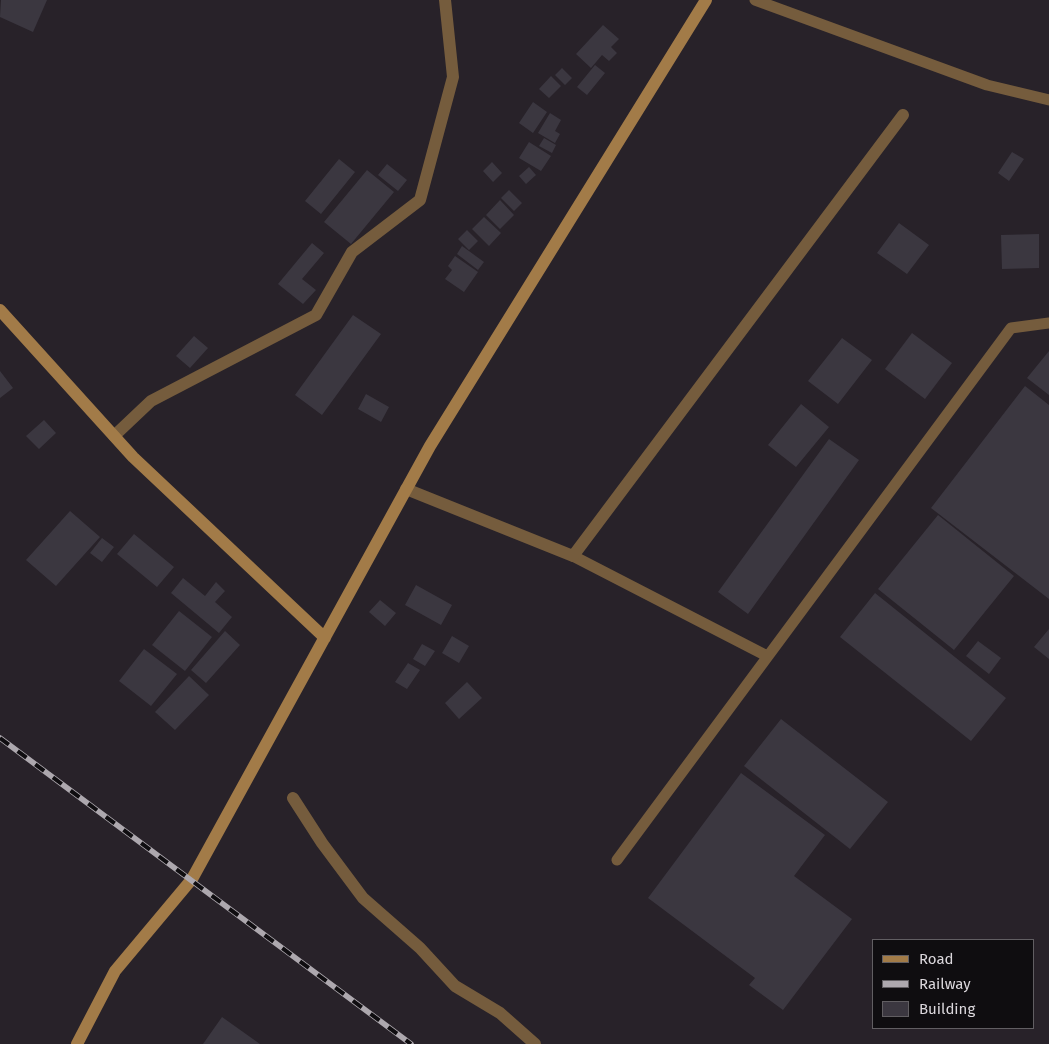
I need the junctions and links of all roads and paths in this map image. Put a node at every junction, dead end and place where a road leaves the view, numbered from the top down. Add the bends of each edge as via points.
1 (445, 0) edge
2 (706, 0) edge
3 (755, 0) edge
4 (1049, 100) edge
5 (903, 116) dead end
6 (0, 310) edge
7 (1049, 322) edge
8 (114, 436) junction
9 (406, 490) junction
10 (573, 556) junction
11 (325, 638) junction
12 (767, 656) junction
13 (293, 798) dead end
14 (617, 860) dead end
15 (77, 1044) edge
16 (535, 1044) edge

1 - 8 street via 454,77 420,200 352,252 316,315 151,402
2 - 9 main road via 430,446
3 - 4 lane via 987,85
5 - 10 street
6 - 8 main road
7 - 12 lane via 1011,328
8 - 11 main road
9 - 10 street
9 - 11 main road
10 - 12 lane
11 - 15 main road via 192,879 115,972
12 - 14 lane
13 - 16 street via 363,898 420,948 455,986 500,1013

